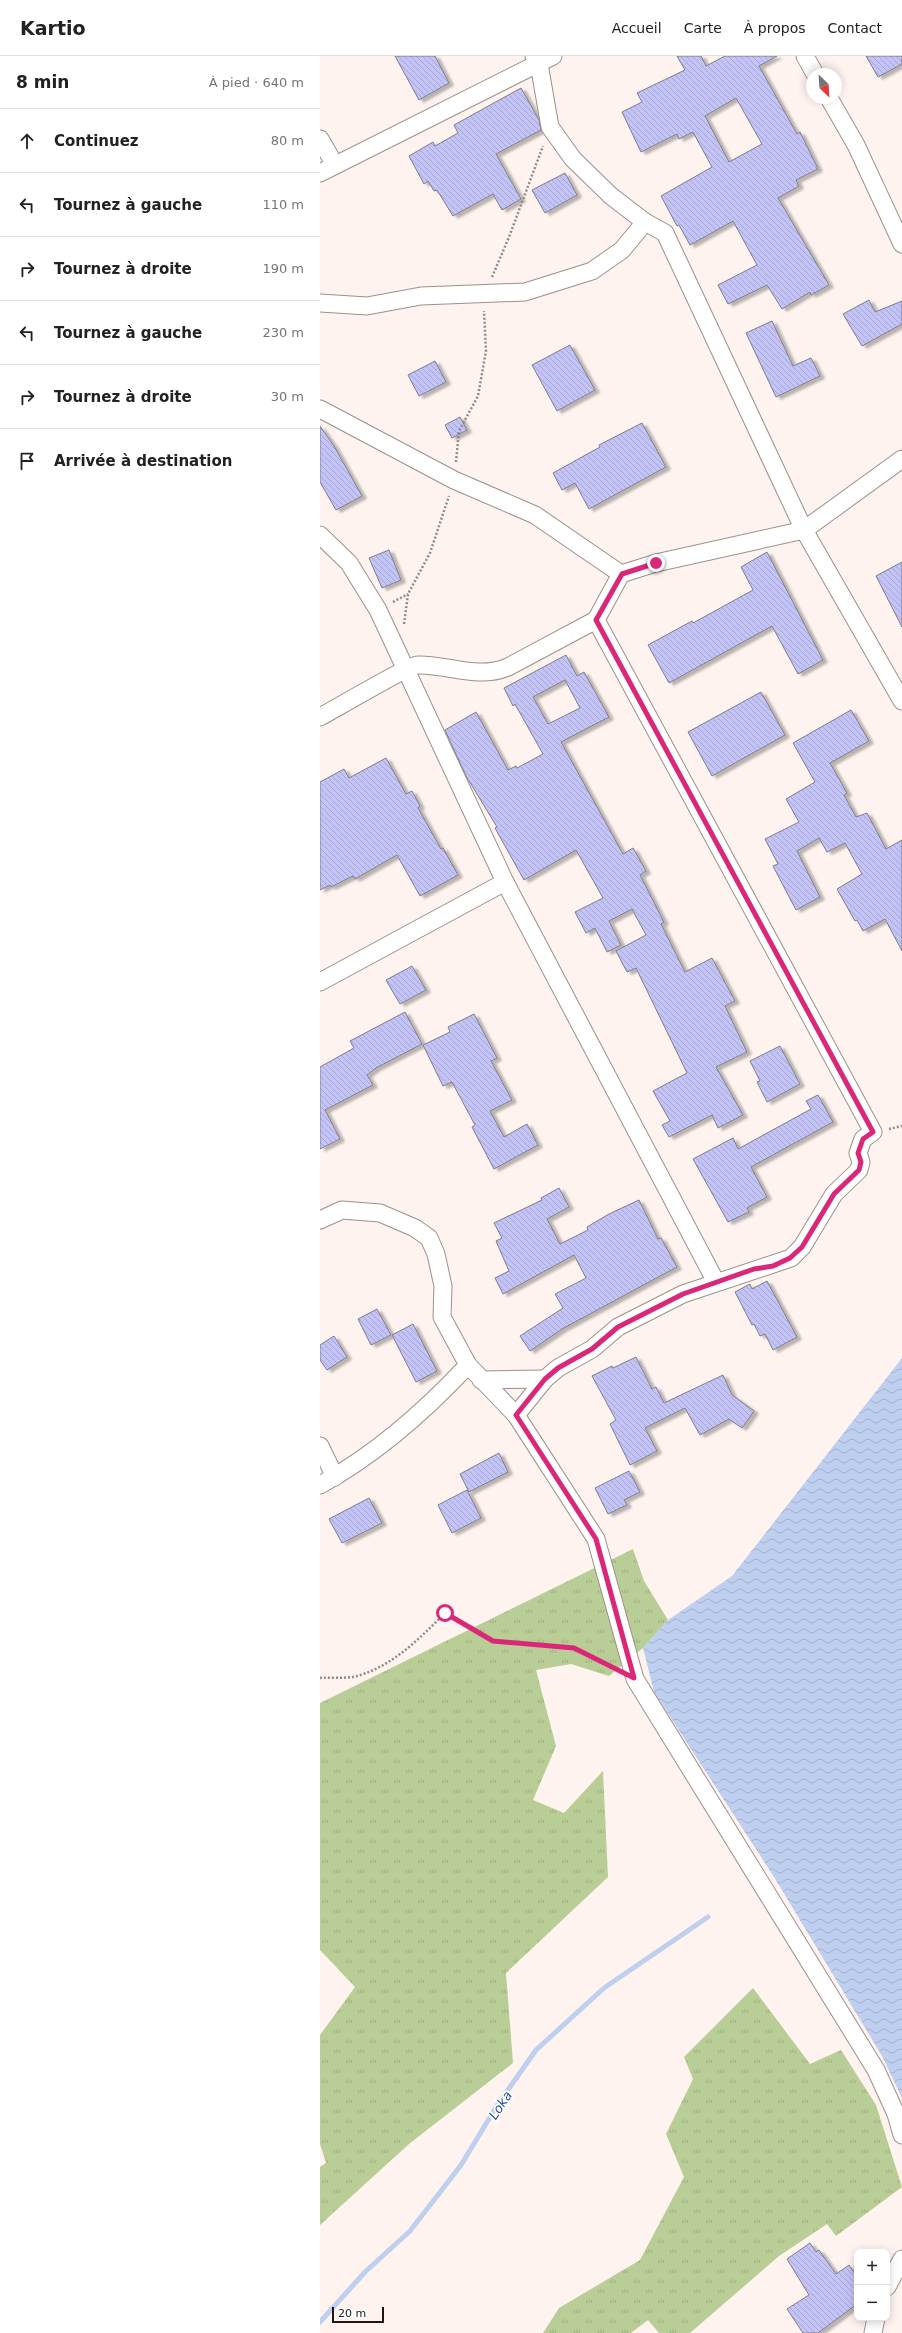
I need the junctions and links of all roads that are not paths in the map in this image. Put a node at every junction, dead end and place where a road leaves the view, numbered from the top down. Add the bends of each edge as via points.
1 (805, 56) edge
2 (542, 59) edge
3 (812, 68) edge
4 (832, 104) edge
5 (320, 139) edge
6 (327, 169) edge
7 (645, 222) junction
8 (902, 244) edge
9 (320, 303) edge
10 (320, 409) edge
11 (902, 459) edge
12 (804, 530) junction
13 (320, 535) edge
14 (622, 574) junction
15 (596, 620) junction
16 (405, 670) junction
17 (902, 701) edge
18 (320, 718) edge
19 (505, 882) junction
20 (320, 982) edge
21 (320, 1220) edge
22 (716, 1282) junction
23 (468, 1365) junction
24 (545, 1379) junction
25 (481, 1380) junction
26 (516, 1415) junction
27 (320, 1446) edge
28 (336, 1476) junction
29 (320, 1485) edge
30 (902, 2135) edge
31 (902, 2259) edge
32 (888, 2285) edge
33 (875, 2321) edge
34 (873, 2333) edge

1 - 3 street
2 - 6 street
2 - 7 street via 550,127 573,159 611,196
4 - 8 street via 856,145
5 - 6 street
7 - 9 street via 622,250 592,271 525,292 421,296 367,306
7 - 12 street via 665,233
10 - 14 street via 454,480 535,515
11 - 12 street
12 - 14 street via 656,563
12 - 17 street
13 - 16 street via 349,563 368,592
14 - 15 street
15 - 16 street via 497,672 479,673 416,664
15 - 22 street via 873,1132 863,1139 858,1153 861,1162 859,1170 834,1194 796,1253 773,1266 754,1269
16 - 18 street
16 - 19 street
19 - 20 street
19 - 22 street
21 - 23 street via 342,1210 380,1213 415,1228 429,1238 436,1254 443,1286 442,1317
22 - 24 street via 683,1294 618,1327 592,1349 558,1368
23 - 25 street
23 - 28 street via 378,1447
24 - 25 street
24 - 26 street
25 - 26 street
26 - 30 street via 596,1539 634,1678 876,2070 896,2114
27 - 28 street
28 - 29 street
31 - 32 street
33 - 34 street

